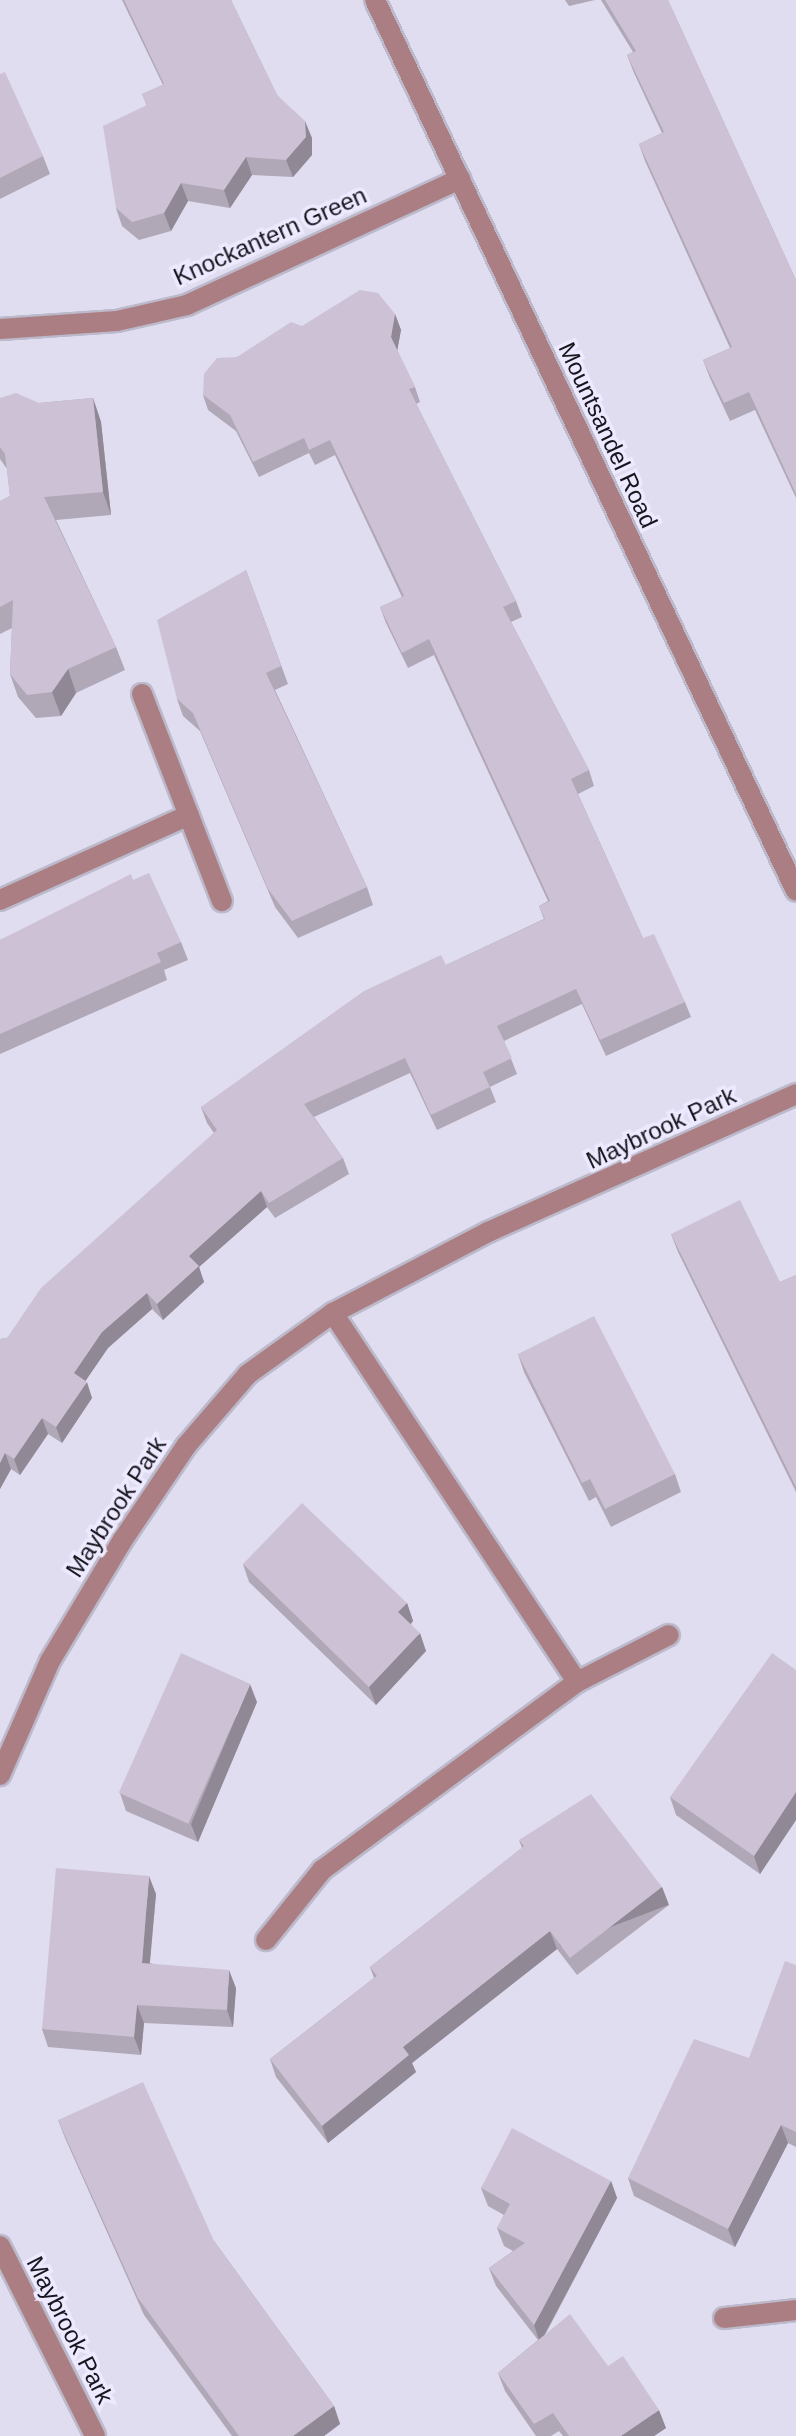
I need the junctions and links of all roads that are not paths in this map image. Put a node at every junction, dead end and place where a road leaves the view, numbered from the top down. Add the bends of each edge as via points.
1 (375, 0) edge
2 (460, 179) junction
3 (0, 329) edge
4 (142, 694) dead end
5 (189, 815) junction
6 (796, 891) edge
7 (0, 900) edge
8 (222, 901) dead end
9 (796, 1094) edge
10 (333, 1313) junction
11 (669, 1635) dead end
12 (577, 1682) junction
13 (2, 1765) edge
14 (266, 1940) dead end
15 (0, 2246) edge
16 (796, 2310) edge
17 (724, 2318) dead end
18 (95, 2436) edge

1 - 2 street, Mountsandel Road
2 - 3 street, Knockantern Green via 187,305 117,321
2 - 6 street, Mountsandel Road
4 - 5 street
5 - 7 street
5 - 8 street
9 - 10 street, Maybrook Park via 488,1232
10 - 12 street
10 - 13 street, Maybrook Park via 248,1374 186,1446 50,1661
11 - 12 street
12 - 14 street via 322,1870
15 - 18 street, Maybrook Park
16 - 17 street

